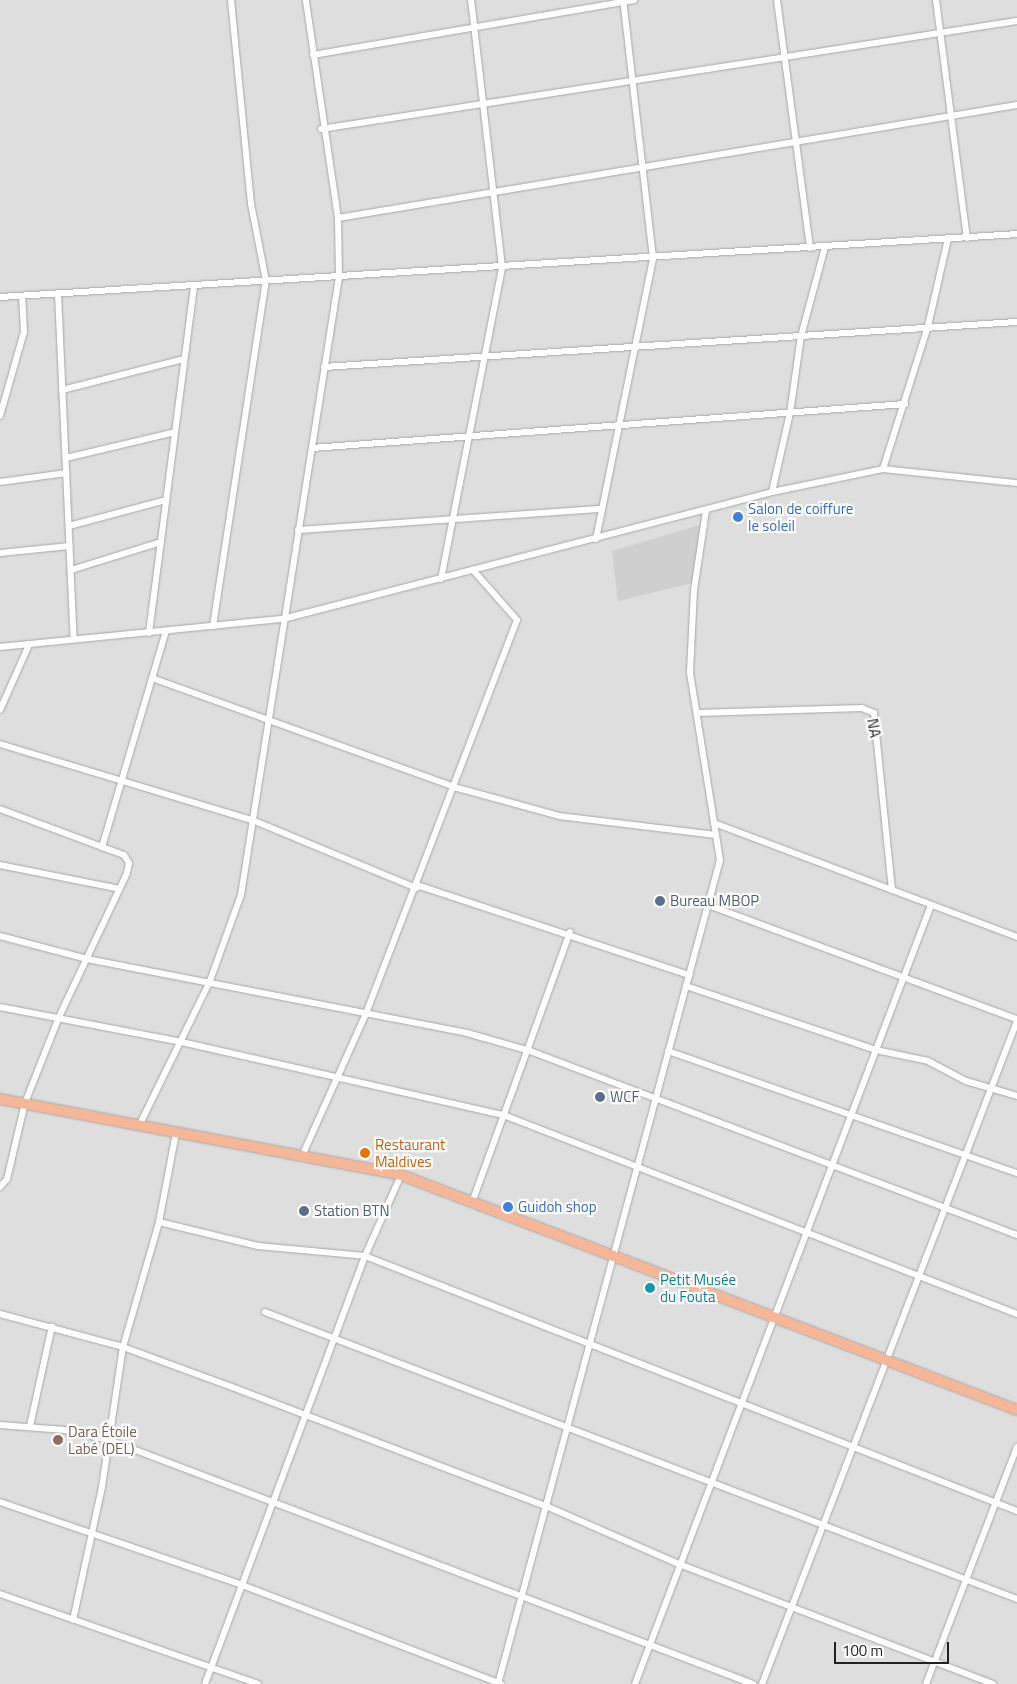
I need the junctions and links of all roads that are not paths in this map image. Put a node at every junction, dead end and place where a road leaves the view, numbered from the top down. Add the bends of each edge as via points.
1 (231, 0) edge
2 (306, 0) edge
3 (471, 0) edge
4 (634, 0) edge
5 (777, 0) edge
6 (936, 0) edge
7 (623, 1) edge
8 (1017, 22) edge
9 (474, 27) junction
10 (940, 33) junction
11 (313, 55) junction
12 (785, 57) junction
13 (632, 81) junction
14 (482, 104) junction
15 (1017, 105) edge
16 (951, 116) junction
17 (321, 129) junction
18 (796, 142) junction
19 (642, 167) junction
20 (492, 192) junction
21 (338, 218) junction
22 (1017, 234) edge
23 (968, 238) junction
24 (948, 239) junction
25 (825, 247) junction
26 (810, 248) junction
27 (653, 258) junction
28 (502, 267) junction
29 (339, 277) junction
30 (266, 281) junction
31 (194, 286) junction
32 (58, 294) junction
33 (22, 296) junction
34 (0, 297) edge
35 (1017, 322) edge
36 (928, 326) junction
37 (800, 336) junction
38 (634, 349) junction
39 (483, 358) junction
40 (184, 359) junction
41 (324, 367) junction
42 (62, 390) junction
43 (905, 404) junction
44 (790, 413) junction
45 (0, 416) edge
46 (619, 426) junction
47 (175, 432) junction
48 (468, 437) junction
49 (312, 448) junction
50 (66, 458) junction
51 (883, 469) junction
52 (66, 473) junction
53 (0, 482) edge
54 (1017, 483) edge
55 (772, 492) junction
56 (166, 500) junction
57 (602, 509) junction
58 (706, 511) junction
59 (452, 519) junction
60 (69, 526) junction
61 (298, 530) junction
62 (596, 539) junction
63 (161, 542) junction
64 (70, 546) junction
65 (0, 553) edge
66 (71, 570) junction
67 (473, 570) junction
68 (441, 579) junction
69 (283, 619) junction
70 (213, 626) junction
71 (166, 631) junction
72 (149, 633) junction
73 (74, 640) junction
74 (29, 644) junction
75 (0, 648) edge
76 (152, 678) junction
77 (0, 710) edge
78 (697, 712) junction
79 (268, 720) junction
80 (0, 744) edge
81 (121, 782) junction
82 (454, 787) junction
83 (0, 809) edge
84 (252, 820) junction
85 (714, 823) junction
86 (716, 834) junction
87 (102, 847) junction
88 (0, 865) edge
89 (416, 886) junction
90 (120, 890) junction
91 (892, 890) junction
92 (708, 905) junction
93 (931, 905) junction
94 (570, 932) junction
95 (0, 936) edge
96 (1017, 937) edge
97 (87, 959) junction
98 (689, 975) junction
99 (904, 978) junction
100 (210, 981) junction
101 (686, 986) junction
102 (0, 1007) edge
103 (365, 1016) junction
104 (59, 1017) junction
105 (1017, 1020) edge
106 (177, 1041) junction
107 (530, 1050) junction
108 (876, 1050) junction
109 (668, 1051) junction
110 (336, 1077) junction
111 (990, 1090) junction
112 (658, 1096) junction
113 (1017, 1096) edge
114 (0, 1099) edge
115 (24, 1104) junction
116 (853, 1112) junction
117 (506, 1116) junction
118 (139, 1126) junction
119 (176, 1133) junction
120 (966, 1154) junction
121 (302, 1156) junction
122 (834, 1163) junction
123 (638, 1166) junction
124 (1017, 1173) edge
125 (400, 1175) junction
126 (0, 1187) edge
127 (473, 1200) junction
128 (946, 1206) junction
129 (159, 1222) junction
130 (808, 1231) junction
131 (1017, 1235) edge
132 (613, 1255) junction
133 (365, 1256) junction
134 (920, 1275) junction
135 (265, 1312) dead end
136 (0, 1314) edge
137 (1017, 1314) edge
138 (774, 1318) junction
139 (52, 1326) junction
140 (335, 1341) junction
141 (589, 1345) junction
142 (123, 1347) junction
143 (887, 1359) junction
144 (739, 1403) junction
145 (1017, 1410) edge
146 (306, 1418) junction
147 (568, 1424) junction
148 (0, 1425) edge
149 (30, 1426) junction
150 (110, 1440) junction
151 (853, 1447) junction
152 (1017, 1447) edge
153 (709, 1481) junction
154 (275, 1500) junction
155 (0, 1502) edge
156 (994, 1502) junction
157 (546, 1506) junction
158 (1017, 1511) edge
159 (822, 1526) junction
160 (91, 1532) junction
161 (679, 1564) junction
162 (964, 1580) junction
163 (242, 1585) junction
164 (0, 1594) edge
165 (522, 1595) junction
166 (1017, 1599) edge
167 (792, 1605) junction
168 (73, 1620) junction
169 (651, 1645) junction
170 (933, 1664) junction
171 (211, 1668) junction
172 (205, 1684) edge
173 (258, 1684) edge
174 (499, 1684) edge
175 (635, 1684) edge
176 (753, 1684) edge
177 (762, 1684) edge
178 (926, 1684) edge
179 (993, 1684) edge

1 - 30 street via 250,204
2 - 11 street
3 - 9 street
4 - 7 street
5 - 12 street
6 - 10 street
7 - 9 street
7 - 13 street
8 - 10 street
9 - 11 street
9 - 14 street
10 - 12 street
10 - 16 street
11 - 17 street
12 - 13 street
12 - 18 street
13 - 14 street
13 - 19 street
14 - 17 street
14 - 20 street
15 - 16 street
16 - 18 street
16 - 23 street
17 - 21 street
18 - 19 street
18 - 26 street
19 - 20 street
19 - 27 street
20 - 21 street
20 - 28 street
21 - 29 street
22 - 23 street
23 - 24 street
24 - 25 street
24 - 36 street
25 - 26 street
25 - 37 street
26 - 27 street
27 - 28 street
27 - 38 street
28 - 29 street
28 - 39 street
29 - 30 street
29 - 41 street
30 - 31 street
30 - 70 street
31 - 32 street
31 - 40 street
32 - 33 street
32 - 42 street
33 - 34 street
33 - 45 street via 24,332
35 - 36 street
36 - 37 street
36 - 43 street
37 - 38 street
37 - 44 street
38 - 39 street
38 - 46 street
39 - 41 street
39 - 48 street
40 - 42 street
40 - 47 street
41 - 49 street
42 - 50 street
43 - 44 street
43 - 51 street
44 - 46 street
44 - 55 street
46 - 48 street
46 - 57 street
47 - 50 street
47 - 56 street
48 - 49 street
48 - 59 street
49 - 61 street
50 - 52 street
51 - 54 street
51 - 55 street
52 - 53 street
52 - 60 street
55 - 58 street
56 - 60 street
56 - 63 street
57 - 59 street
57 - 62 street
58 - 62 street
58 - 78 street via 694,590 690,672
59 - 61 street
59 - 68 street
60 - 64 street
61 - 69 street
62 - 67 street
63 - 66 street
63 - 72 street
64 - 65 street
64 - 66 street
66 - 73 street
67 - 68 street
67 - 82 street via 517,620
68 - 69 street
69 - 70 street
69 - 79 street
70 - 71 street
71 - 72 street
71 - 76 street
72 - 73 street
73 - 74 street
74 - 75 street
74 - 77 street
76 - 79 street
76 - 81 street
78 - 85 street
78 - 91 street, NA via 862,708 874,713
79 - 82 street
79 - 84 street
80 - 81 street
81 - 84 street
81 - 87 street
82 - 86 street via 559,816
82 - 89 street
83 - 87 street
84 - 89 street
84 - 100 street via 241,895
85 - 86 street
85 - 91 street
86 - 92 street via 720,860
87 - 90 street via 124,855 129,863
88 - 90 street
89 - 94 street
89 - 103 street
90 - 97 street
91 - 93 street
92 - 98 street
92 - 99 street
93 - 96 street
93 - 99 street
94 - 98 street
94 - 107 street
95 - 97 street
97 - 100 street
97 - 104 street
98 - 101 street
99 - 105 street
99 - 108 street
100 - 103 street
100 - 106 street
101 - 108 street
101 - 109 street
102 - 104 street
103 - 107 street via 467,1033
103 - 110 street
104 - 106 street
104 - 115 street
105 - 111 street
106 - 110 street
106 - 118 street
107 - 112 street
107 - 117 street
108 - 111 street via 928,1061
108 - 116 street
109 - 112 street
109 - 116 street
110 - 117 street
110 - 121 street
111 - 113 street
111 - 120 street
112 - 122 street
112 - 123 street
114 - 115 highway
115 - 118 highway
115 - 126 street via 7,1179
116 - 120 street
116 - 122 street
117 - 123 street
117 - 127 street
118 - 119 highway
119 - 121 highway
119 - 129 street
120 - 124 street
120 - 128 street
121 - 125 highway
122 - 128 street
122 - 130 street
123 - 130 street
123 - 132 street
125 - 127 highway
125 - 133 street
127 - 132 highway
128 - 131 street
128 - 134 street
129 - 133 street via 258,1246
129 - 142 street
130 - 134 street
130 - 138 street
132 - 138 highway
132 - 141 street
133 - 140 street
133 - 141 street
134 - 137 street
134 - 143 street
135 - 140 street
136 - 139 street
138 - 143 highway
138 - 144 street
139 - 142 street
139 - 149 street
140 - 146 street
140 - 147 street
141 - 144 street
141 - 147 street
142 - 146 street
142 - 150 street
143 - 145 highway
143 - 151 street
144 - 151 street
144 - 153 street
146 - 154 street
146 - 157 street
147 - 153 street
147 - 157 street
148 - 149 street
149 - 150 street
150 - 154 street
150 - 160 street
151 - 156 street
151 - 159 street
152 - 156 street
153 - 159 street
153 - 161 street
154 - 163 street
154 - 165 street
155 - 160 street
156 - 158 street
156 - 162 street
157 - 161 street
157 - 165 street
159 - 162 street
159 - 167 street
160 - 163 street
160 - 168 street
161 - 167 street
161 - 169 street
162 - 166 street
162 - 170 street
163 - 171 street
163 - 174 street
164 - 168 street
165 - 169 street
165 - 174 street
167 - 170 street
167 - 177 street
168 - 171 street
169 - 175 street
169 - 176 street
170 - 178 street
170 - 179 street
171 - 172 street
171 - 173 street

